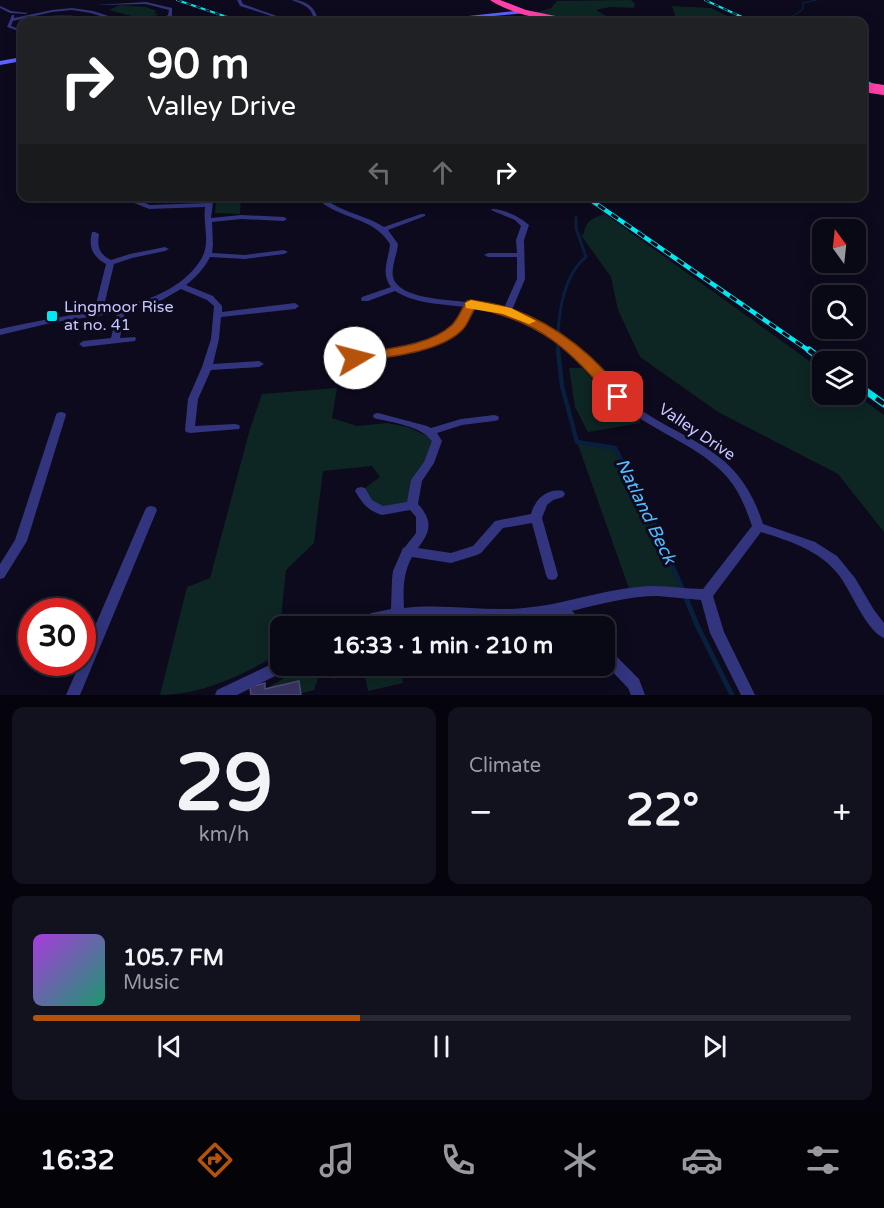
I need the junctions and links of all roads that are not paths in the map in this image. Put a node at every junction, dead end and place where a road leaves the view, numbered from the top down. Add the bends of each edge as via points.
1 (53, 0) edge
2 (213, 0) edge
3 (239, 0) edge
4 (294, 0) edge
5 (494, 0) edge
6 (218, 2) dead end
7 (98, 3) edge
8 (85, 6) dead end
9 (0, 7) edge
10 (65, 10) junction
11 (51, 11) junction
12 (10, 12) junction
13 (93, 12) junction
14 (524, 12) junction
15 (39, 13) junction
16 (18, 18) edge
17 (20, 18) edge
18 (98, 18) edge
19 (166, 18) edge
20 (280, 18) edge
21 (316, 18) edge
22 (459, 18) edge
23 (558, 18) edge
24 (12, 20) junction
25 (18, 30) edge
26 (18, 60) edge
27 (0, 63) edge
28 (867, 88) edge
29 (884, 90) edge
30 (133, 201) edge
31 (210, 201) edge
32 (322, 201) edge
33 (207, 205) junction
34 (494, 210) dead end
35 (423, 215) dead end
36 (210, 220) junction
37 (284, 220) dead end
38 (384, 229) junction
39 (95, 234) dead end
40 (165, 249) dead end
41 (284, 252) dead end
42 (210, 255) junction
43 (488, 255) dead end
44 (520, 255) junction
45 (110, 264) junction
46 (181, 286) junction
47 (395, 288) junction
48 (365, 299) dead end
49 (471, 303) junction
50 (295, 306) dead end
51 (507, 311) junction
52 (121, 312) junction
53 (98, 315) junction
54 (218, 315) junction
55 (0, 332) edge
56 (132, 339) dead end
57 (115, 341) junction
58 (83, 344) dead end
59 (341, 360) dead end
60 (259, 364) dead end
61 (207, 367) junction
62 (61, 415) dead end
63 (378, 416) dead end
64 (494, 418) dead end
65 (235, 427) dead end
66 (430, 432) junction
67 (361, 491) dead end
68 (559, 494) dead end
69 (412, 505) junction
70 (151, 510) dead end
71 (536, 518) junction
72 (758, 527) junction
73 (407, 551) junction
74 (0, 574) edge
75 (552, 575) dead end
76 (700, 595) junction
77 (561, 608) junction
78 (398, 614) junction
79 (386, 616) edge
80 (569, 616) edge
81 (884, 632) edge
82 (615, 664) edge
83 (270, 672) edge
84 (73, 695) edge
85 (222, 695) edge
86 (638, 695) edge
87 (748, 695) edge

1 - 11 street
2 - 6 street
3 - 20 street via 241,5
4 - 21 street via 312,7
5 - 14 highway
7 - 13 street
7 - 19 street via 146,3 171,9
8 - 10 street
9 - 12 street
10 - 11 street
10 - 13 street
11 - 15 street
12 - 15 street
12 - 24 street
13 - 18 street
14 - 22 street
14 - 23 highway
15 - 17 street
16 - 24 street
24 - 25 street via 9,27
26 - 27 street
28 - 29 highway, bridge
30 - 33 street via 149,207
31 - 33 street
32 - 38 street via 334,211
33 - 36 street
34 - 44 street via 525,225
35 - 38 street
36 - 37 street
36 - 42 street
38 - 47 street via 394,244 388,273
39 - 45 street via 93,248 97,257
40 - 45 street
41 - 42 street via 227,258
42 - 46 street
43 - 44 street
44 - 51 street via 521,279
45 - 53 street
46 - 52 street
46 - 54 street via 210,298 219,306
47 - 48 street
47 - 49 street, Valley Drive via 416,297
49 - 51 street, Valley Drive
49 - 59 street via 458,327 443,336 416,347 353,354
50 - 54 street
51 - 72 street, Valley Drive via 563,341 627,405 726,469 750,500
52 - 53 street
52 - 57 street
53 - 55 street via 39,322
54 - 61 street
56 - 57 street
57 - 58 street
60 - 61 street
61 - 65 street via 193,399 190,430
62 - 74 street via 21,541
63 - 66 street via 405,421
64 - 66 street via 461,422
66 - 69 street via 437,441 417,480
67 - 69 street via 368,503 381,511
68 - 71 street via 538,504
69 - 73 street via 422,516 422,534
70 - 84 street
71 - 73 street via 499,524 477,550 451,558
71 - 75 street
72 - 76 street
72 - 81 street via 819,548 843,571 868,614
73 - 78 street via 396,577
76 - 77 street via 656,591
76 - 87 street
77 - 78 street via 523,614
77 - 80 street
78 - 79 street
82 - 86 street via 634,684
83 - 85 street

